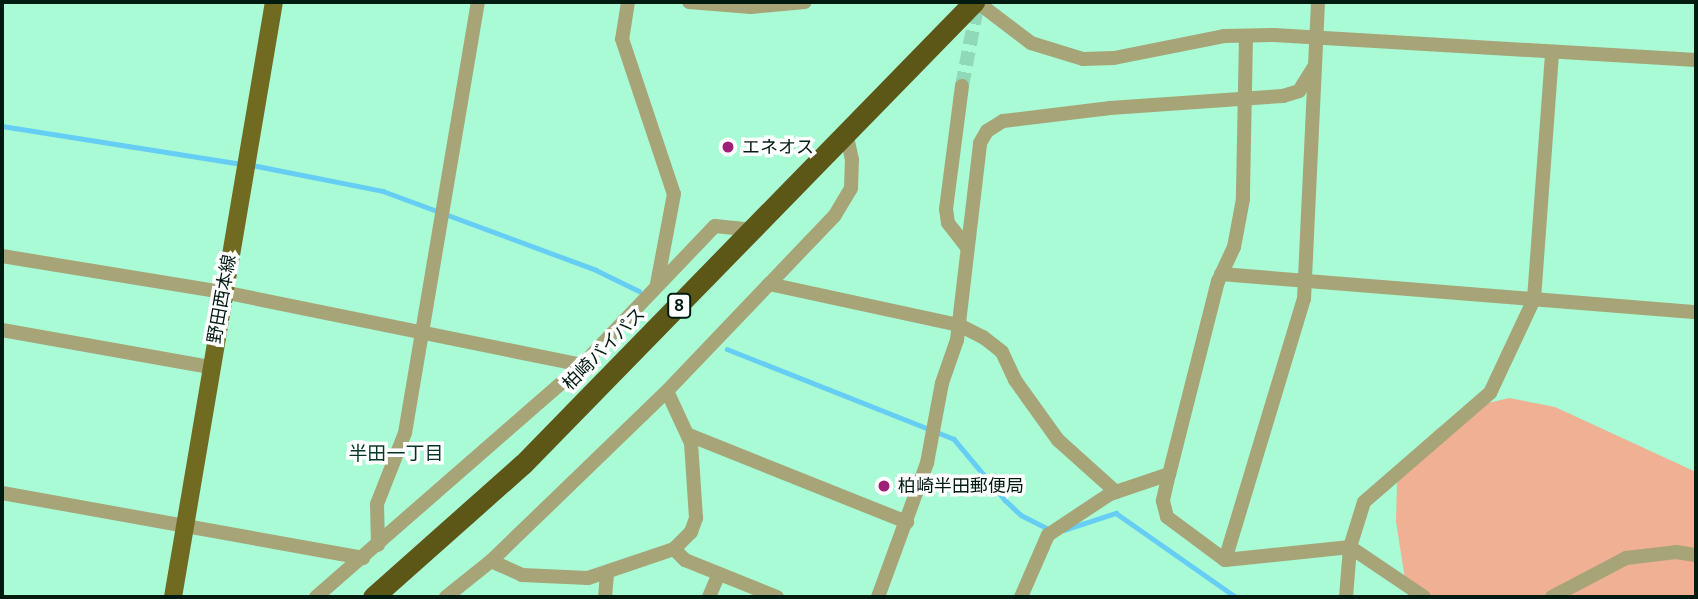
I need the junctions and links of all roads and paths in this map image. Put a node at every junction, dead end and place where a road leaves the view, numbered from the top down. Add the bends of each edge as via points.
1 (274, 2) edge
2 (478, 2) edge
3 (628, 2) edge
4 (689, 2) edge
5 (805, 2) edge
6 (976, 2) edge
7 (1318, 2) edge
8 (732, 4) edge
9 (1246, 36) junction
10 (1316, 38) junction
11 (1552, 52) junction
12 (1696, 60) edge
13 (1314, 67) junction
14 (962, 86) tunnel mouth
15 (1244, 102) junction
16 (846, 131) junction
17 (754, 230) junction
18 (967, 247) junction
19 (2, 256) edge
20 (1221, 274) junction
21 (1306, 281) junction
22 (769, 284) junction
23 (657, 285) junction
24 (223, 292) junction
25 (1534, 299) junction
26 (1696, 312) edge
27 (959, 325) junction
28 (2, 330) edge
29 (422, 332) junction
30 (582, 365) junction
31 (210, 367) junction
32 (667, 391) junction
33 (689, 435) junction
34 (1169, 474) junction
35 (1116, 492) junction
36 (2, 493) edge
37 (907, 522) junction
38 (183, 525) junction
39 (378, 545) junction
40 (1350, 548) junction
41 (674, 549) junction
42 (1696, 555) edge
43 (363, 558) junction
44 (1225, 560) junction
45 (491, 561) junction
46 (719, 574) junction
47 (607, 575) junction
48 (173, 597) edge
49 (316, 597) edge
50 (373, 597) edge
51 (446, 597) edge
52 (606, 597) edge
53 (709, 597) edge
54 (777, 597) edge
55 (878, 597) edge
56 (1021, 597) edge
57 (1346, 597) edge
58 (1424, 597) edge
59 (1552, 597) edge

1 - 24 main road, 野田西本線
2 - 29 street
3 - 23 street via 622,39 674,194
4 - 8 street
5 - 8 street
6 - 9 street via 1031,43 1074,58 1114,58 1176,44
6 - 16 highway, 柏崎バイパス / 8
7 - 10 street
9 - 10 street
9 - 15 street
10 - 11 street
10 - 13 street
11 - 12 street
11 - 25 street
13 - 15 street via 1299,91
13 - 21 street
14 - 18 street via 946,209 948,223
15 - 18 street via 1110,108 1003,121 987,131 980,143
15 - 20 street via 1242,199 1234,247
16 - 17 highway, 柏崎バイパス / 8
16 - 22 street via 852,160 850,187 835,215
17 - 23 street via 715,226
17 - 50 highway, 柏崎バイパス / 8 via 523,464
18 - 27 street
19 - 24 street
20 - 21 street
20 - 34 street
21 - 25 street
21 - 44 street
22 - 27 street
22 - 32 street
23 - 30 street
24 - 29 street
24 - 31 main road, 野田西本線
25 - 26 street
25 - 40 street via 1490,393 1364,502
27 - 35 street via 1002,352 1015,380 1058,440
27 - 37 street via 942,383 928,463
28 - 31 street
29 - 30 street
29 - 39 street via 405,433 377,504
30 - 39 street
31 - 38 main road, 野田西本線
32 - 33 street
32 - 45 street
33 - 37 street
33 - 41 street via 696,518 691,532
34 - 35 street
34 - 44 street via 1163,501 1167,517
35 - 56 street via 1048,535
36 - 38 street
37 - 55 street
38 - 43 street
38 - 48 main road, 野田西本線
39 - 43 street
40 - 44 street
40 - 57 street
40 - 58 street
41 - 46 street via 685,560
41 - 47 street via 624,564
42 - 59 street via 1676,552 1626,558
43 - 49 street
45 - 47 street via 522,575
45 - 51 street
46 - 53 street
46 - 54 street
47 - 52 street

